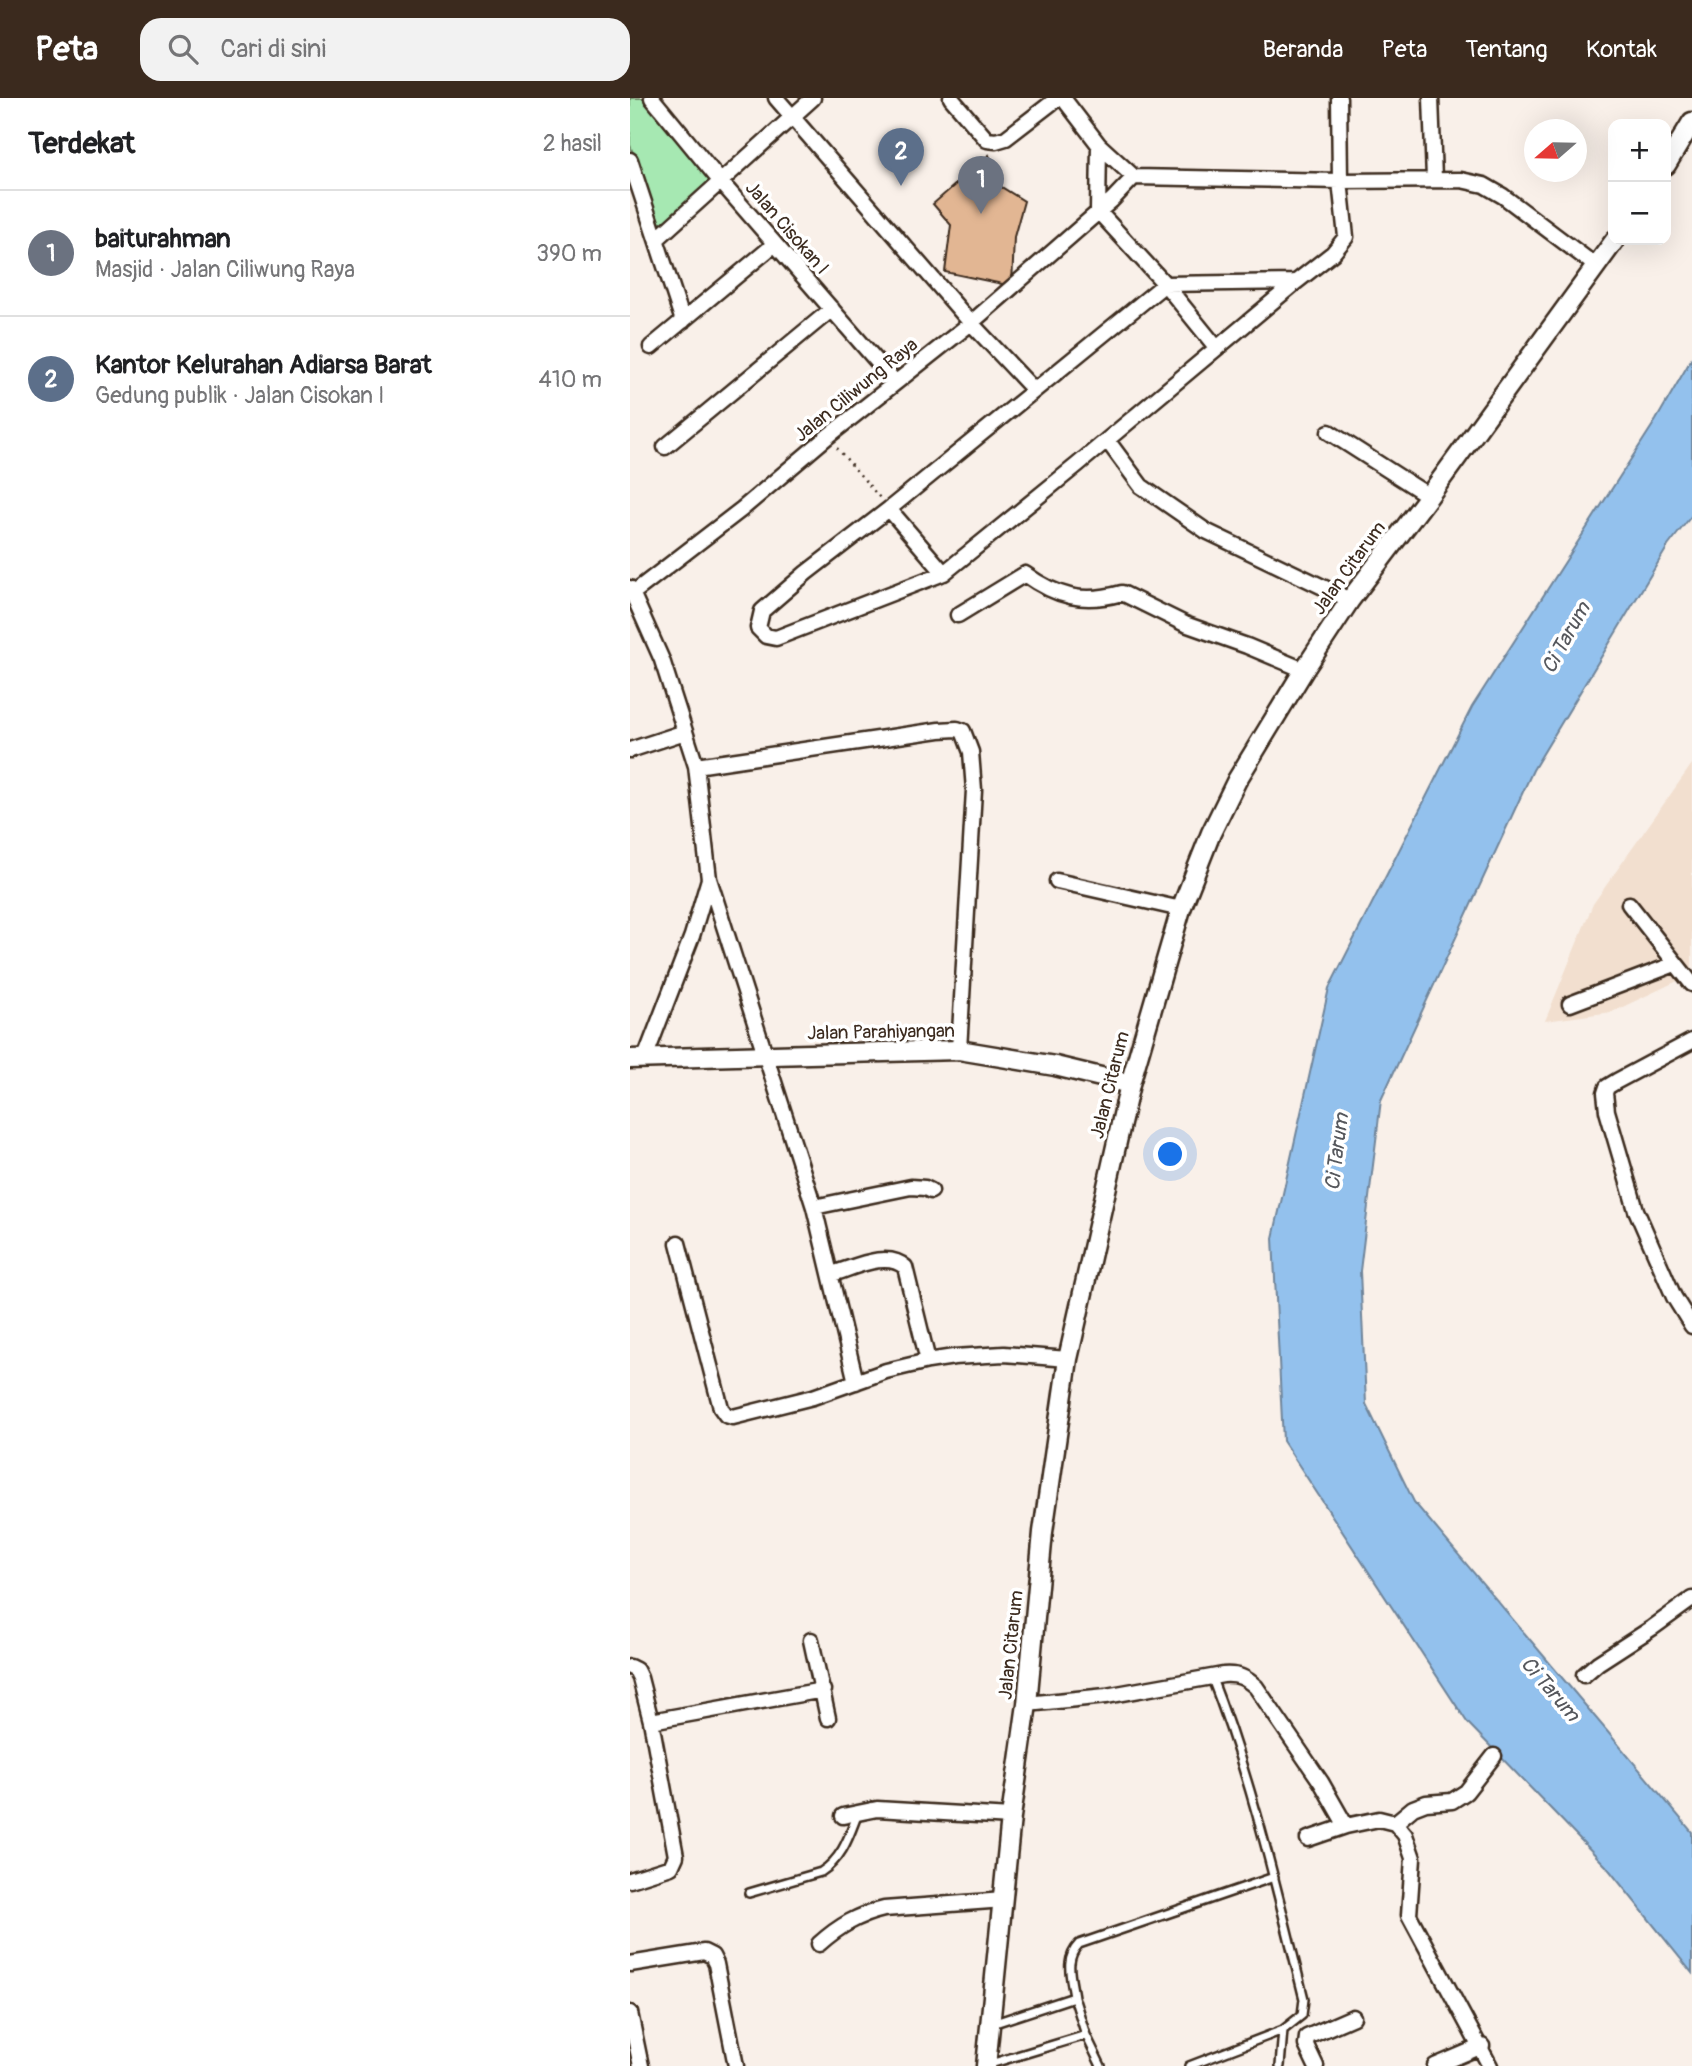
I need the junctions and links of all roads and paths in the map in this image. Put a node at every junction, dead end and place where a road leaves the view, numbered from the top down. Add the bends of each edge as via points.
1 (652, 98) edge
2 (776, 98) edge
3 (813, 98) edge
4 (951, 98) edge
5 (1061, 98) edge
6 (1339, 98) edge
7 (1431, 98) edge
8 (792, 118) junction
9 (1692, 122) edge
10 (1099, 145) junction
11 (1671, 157) edge
12 (630, 159) edge
13 (1134, 177) junction
14 (1434, 179) junction
15 (1340, 181) junction
16 (721, 182) junction
17 (1098, 211) junction
18 (657, 239) junction
19 (775, 244) junction
20 (1611, 245) edge
21 (1596, 266) junction
22 (1296, 282) junction
23 (1165, 284) junction
24 (832, 309) junction
25 (683, 321) junction
26 (971, 323) junction
27 (651, 347) dead end
28 (1216, 347) junction
29 (895, 382) junction
30 (1034, 390) junction
31 (1329, 432) dead end
32 (827, 437) junction
33 (1107, 440) junction
34 (666, 447) dead end
35 (1429, 496) junction
36 (889, 509) junction
37 (944, 573) junction
38 (631, 590) edge
39 (1350, 600) junction
40 (958, 615) dead end
41 (1304, 670) junction
42 (685, 732) junction
43 (630, 750) edge
44 (696, 766) junction
45 (709, 879) junction
46 (1057, 881) dead end
47 (1629, 904) dead end
48 (1181, 909) junction
49 (1675, 964) junction
50 (1692, 984) edge
51 (1570, 1004) dead end
52 (1692, 1041) edge
53 (959, 1050) junction
54 (767, 1056) junction
55 (638, 1058) edge
56 (1130, 1084) junction
57 (931, 1191) dead end
58 (814, 1206) junction
59 (678, 1243) dead end
60 (832, 1273) junction
61 (1691, 1322) edge
62 (1068, 1359) junction
63 (928, 1361) junction
64 (856, 1381) junction
65 (1692, 1599) edge
66 (811, 1640) dead end
67 (630, 1667) edge
68 (1584, 1675) dead end
69 (1211, 1676) junction
70 (822, 1690) junction
71 (1027, 1704) junction
72 (828, 1718) dead end
73 (651, 1721) junction
74 (1494, 1756) dead end
75 (858, 1812) junction
76 (843, 1816) dead end
77 (1011, 1817) junction
78 (1395, 1823) junction
79 (1346, 1826) junction
80 (1308, 1839) dead end
81 (1274, 1877) junction
82 (630, 1880) edge
83 (750, 1893) dead end
84 (1004, 1900) junction
85 (819, 1944) dead end
86 (630, 1964) edge
87 (1074, 1997) junction
88 (630, 2013) edge
89 (1353, 2017) dead end
90 (991, 2024) junction
91 (1283, 2030) junction
92 (1086, 2035) junction
93 (633, 2041) edge
94 (1482, 2046) junction
95 (986, 2065) edge
96 (642, 2066) edge
97 (736, 2066) edge
98 (1101, 2066) edge
99 (1189, 2066) edge
100 (1280, 2066) edge
101 (1316, 2066) edge
102 (1435, 2066) edge
103 (1490, 2066) edge

1 - 16 street, Jalan Cisokan I
2 - 8 street
3 - 8 street
4 - 5 street via 987,140 996,141
5 - 10 street
6 - 15 street
7 - 14 street
8 - 16 street
8 - 26 street
9 - 11 street
10 - 13 street
10 - 17 street
12 - 18 street
13 - 15 street
13 - 17 street, Jalan Ciliwung Raya
14 - 15 street
14 - 21 street via 1461,180 1503,196
15 - 22 street via 1346,237 1334,253
16 - 18 street
16 - 19 street, Jalan Cisokan I
17 - 23 street
17 - 26 street, Jalan Ciliwung Raya
18 - 25 street
19 - 24 street, Jalan Cisokan I
19 - 25 street
20 - 21 street, Jalan Citarum
21 - 35 street, Jalan Citarum
22 - 23 street
22 - 28 street
23 - 28 street
23 - 30 street
24 - 29 street, Jalan Cisokan I
24 - 34 street
25 - 27 street
26 - 29 street, Jalan Ciliwung Raya
26 - 30 street
28 - 33 street
29 - 32 street, Jalan Ciliwung Raya
30 - 36 street
31 - 35 street
32 - 36 path
32 - 38 street, Jalan Ciliwung Raya via 742,509
33 - 37 street
33 - 39 street via 1141,486 1206,531
35 - 39 street, Jalan Citarum
36 - 37 street
36 - 37 street via 762,611 758,628 762,633 776,638
38 - 42 street via 662,660
39 - 41 street, Jalan Citarum
40 - 41 street via 1025,574 1047,590 1073,597 1101,599 1122,593 1185,624
41 - 48 street, Jalan Citarum via 1237,780
42 - 43 street
42 - 44 street
44 - 45 street
44 - 53 street via 939,730 963,731 971,752 974,790
45 - 54 street
45 - 55 street via 692,936
46 - 48 street
47 - 49 street
48 - 56 street, Jalan Citarum
49 - 50 street
49 - 51 street
52 - 61 street via 1617,1081 1605,1093 1636,1210 1674,1297
53 - 54 street, Jalan Parahiyangan
53 - 56 street, Jalan Parahiyangan
54 - 55 street, Jalan Parahiyangan
54 - 58 street
56 - 62 street, Jalan Citarum
57 - 58 street via 911,1187
58 - 60 street
59 - 64 street via 726,1415 813,1397
60 - 63 street via 888,1259 905,1267
60 - 64 street
62 - 63 street via 1004,1354
62 - 71 street, Jalan Citarum
63 - 64 street
65 - 68 street
66 - 70 street
67 - 73 street via 640,1678
69 - 71 street via 1106,1696
69 - 79 street via 1236,1674 1256,1687
69 - 81 lane
70 - 72 street
70 - 73 street
71 - 77 street, Jalan Citarum
73 - 82 street via 676,1856 671,1867
74 - 78 street via 1466,1792 1452,1801 1413,1808
75 - 76 street
75 - 77 street via 877,1809
75 - 83 lane via 845,1848 831,1866
77 - 84 street, Jalan Citarum
78 - 79 street via 1379,1819
78 - 94 street via 1413,1858 1409,1914
79 - 80 street
81 - 87 lane via 1079,1944 1070,1953
81 - 91 lane via 1304,1999 1302,2015
84 - 85 street via 867,1913 839,1926
84 - 90 street, Jalan Citarum
86 - 97 street via 704,1952 712,1956
87 - 90 lane
87 - 92 lane
88 - 93 street
89 - 101 street via 1307,2038
90 - 95 street, Jalan Citarum
91 - 99 lane
91 - 100 lane
92 - 95 lane
92 - 98 lane
93 - 96 street
94 - 102 street
94 - 103 street

